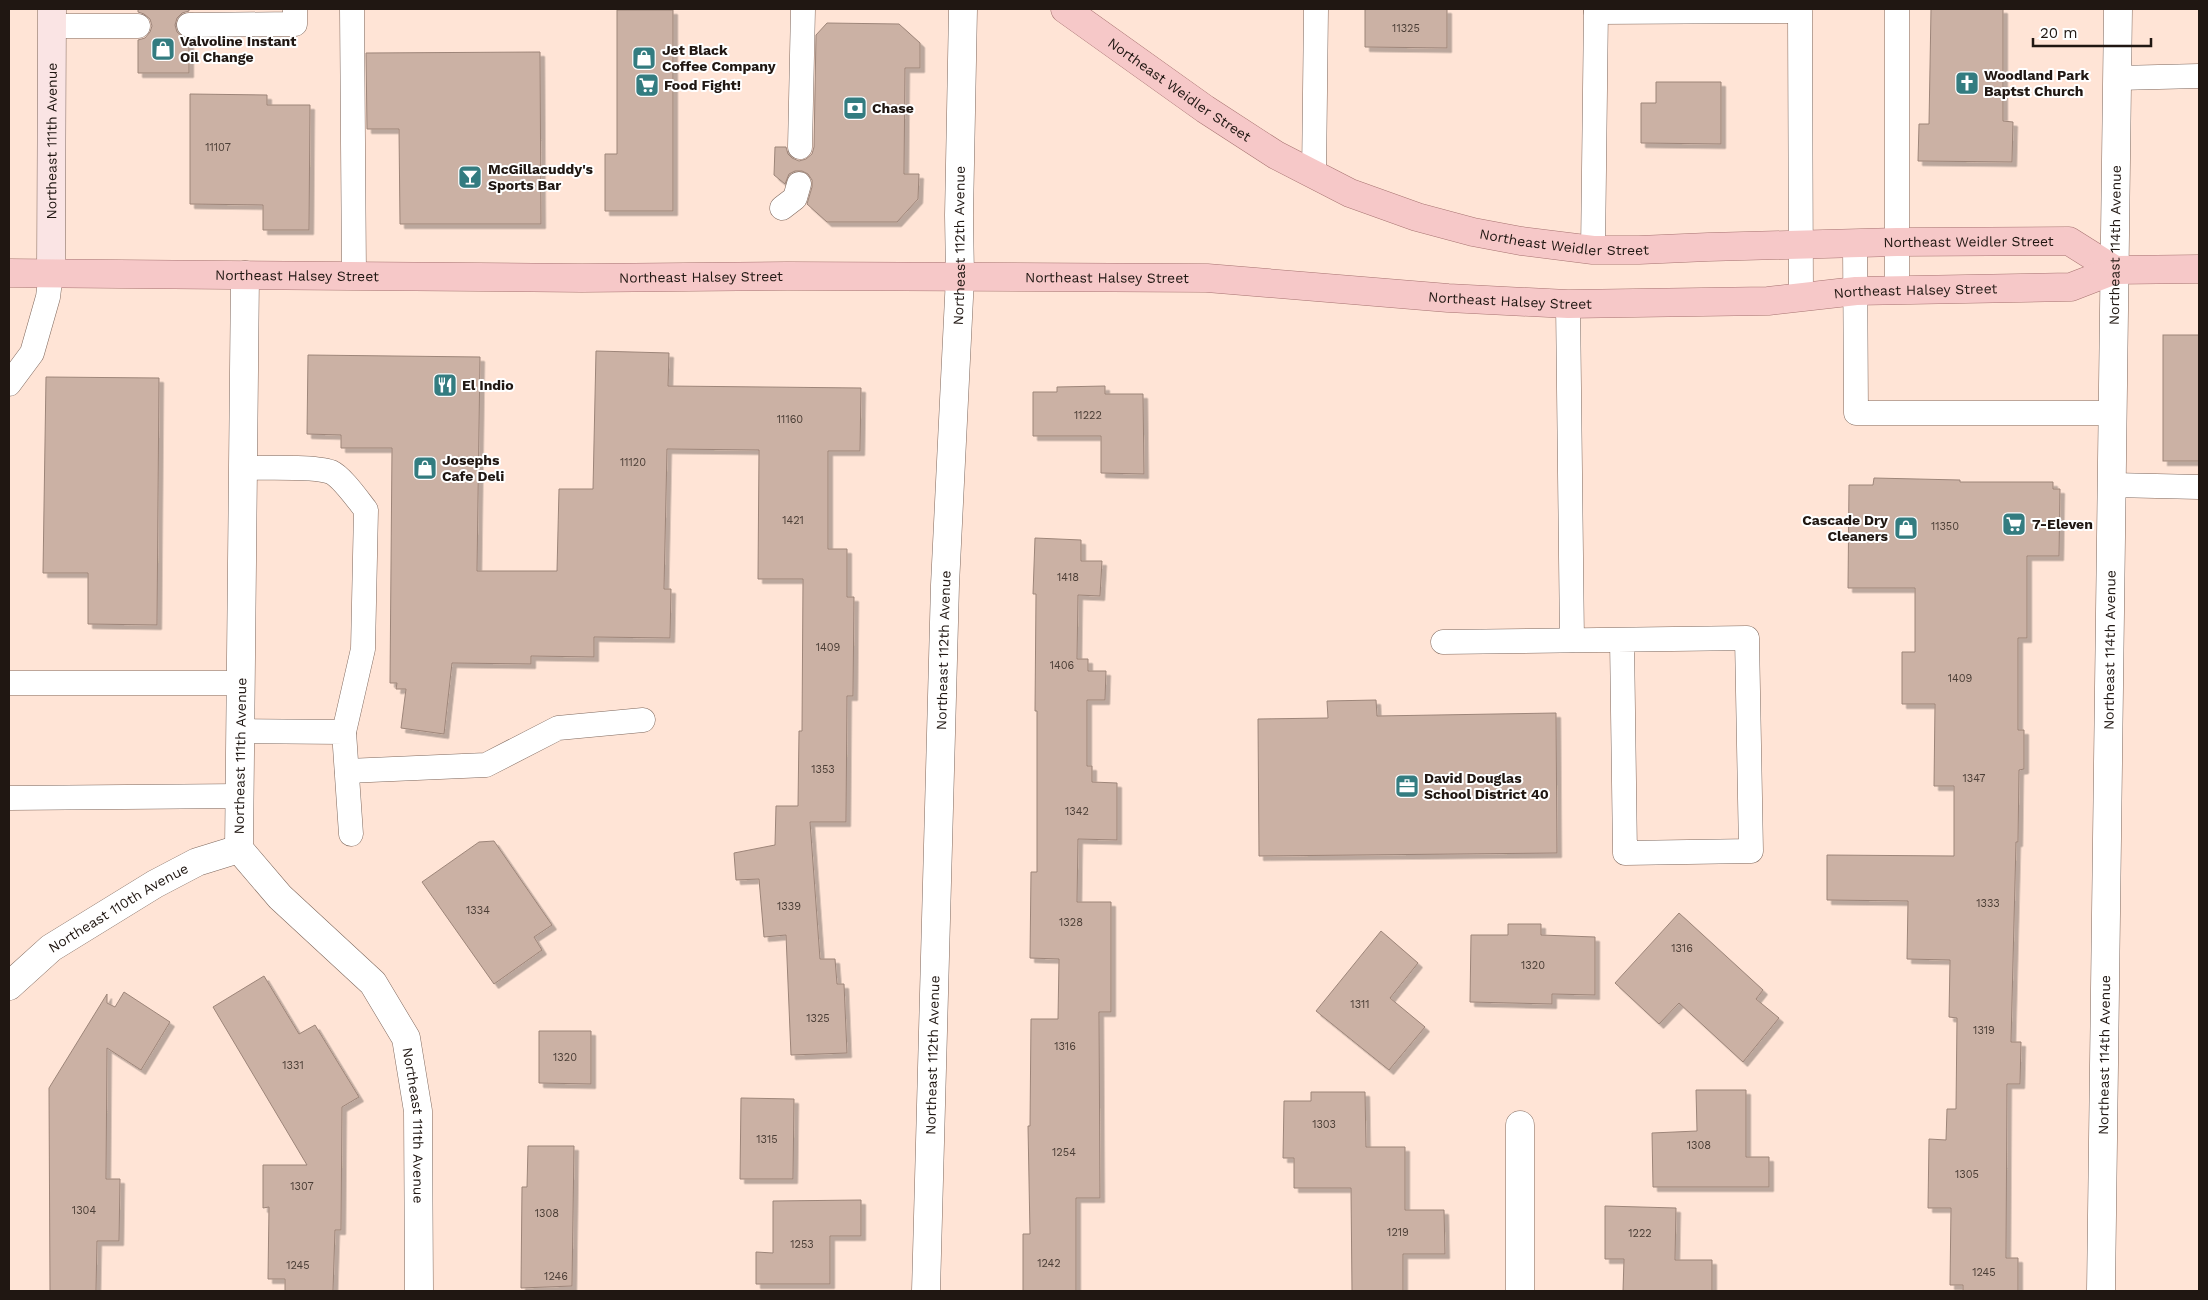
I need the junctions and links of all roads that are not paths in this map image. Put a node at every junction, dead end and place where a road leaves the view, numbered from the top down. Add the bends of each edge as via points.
1 (295, 9) edge
2 (352, 9) edge
3 (804, 9) edge
4 (963, 9) edge
5 (1065, 9) edge
6 (1316, 9) edge
7 (1897, 9) edge
8 (2118, 9) edge
9 (1596, 10) edge
10 (103, 17) edge
11 (52, 18) edge
12 (189, 25) dead end
13 (138, 26) dead end
14 (2199, 76) edge
15 (2118, 78) junction
16 (800, 147) dead end
17 (1314, 175) junction
18 (799, 184) dead end
19 (782, 208) dead end
20 (1897, 242) junction
21 (1855, 243) junction
22 (1801, 245) junction
23 (1593, 250) junction
24 (2199, 269) edge
25 (2115, 270) junction
26 (9, 273) edge
27 (52, 273) junction
28 (245, 274) junction
29 (354, 275) junction
30 (960, 277) junction
31 (1897, 290) junction
32 (1856, 292) junction
33 (1801, 297) junction
34 (1568, 304) junction
35 (9, 384) edge
36 (2113, 413) junction
37 (244, 468) junction
38 (2112, 485) junction
39 (2199, 487) edge
40 (1572, 640) junction
41 (1622, 640) junction
42 (1444, 642) dead end
43 (9, 683) edge
44 (241, 683) junction
45 (643, 720) dead end
46 (240, 731) junction
47 (344, 732) junction
48 (347, 771) junction
49 (240, 796) junction
50 (9, 798) edge
51 (351, 834) dead end
52 (239, 850) junction
53 (9, 986) edge
54 (1520, 1125) dead end
55 (419, 1291) edge
56 (926, 1291) edge
57 (1520, 1291) edge
58 (2102, 1291) edge

1 - 12 lane via 295,24
2 - 29 lane
3 - 16 lane
4 - 30 street, Northeast 112th Avenue
5 - 17 main road, Northeast Weidler Street via 1205,108 1276,155
6 - 17 lane
7 - 20 lane
8 - 15 street, Northeast 114th Avenue
9 - 22 lane via 1800,11
9 - 23 lane
10 - 11 lane
10 - 13 lane
11 - 27 street, Northeast 111th Avenue
14 - 15 lane
15 - 25 street, Northeast 114th Avenue
17 - 23 main road, Northeast Weidler Street via 1417,217 1521,241
18 - 19 lane via 795,198
20 - 21 main road, Northeast Weidler Street
20 - 25 main road, Northeast Weidler Street via 2069,241
20 - 31 lane
21 - 22 main road, Northeast Weidler Street
21 - 32 lane
22 - 23 main road, Northeast Weidler Street
22 - 33 lane
24 - 25 main road, Northeast Halsey Street
25 - 31 main road, Northeast Halsey Street via 2071,287
25 - 36 street, Northeast 114th Avenue
26 - 27 main road, Northeast Halsey Street
27 - 28 main road, Northeast Halsey Street
27 - 35 lane via 32,353
28 - 29 main road, Northeast Halsey Street
28 - 37 street, Northeast 111th Avenue
29 - 30 main road, Northeast Halsey Street
30 - 34 main road, Northeast Halsey Street via 1207,278 1448,298
30 - 56 street, Northeast 112th Avenue via 945,585
31 - 32 main road, Northeast Halsey Street
32 - 33 main road, Northeast Halsey Street
32 - 36 lane via 1856,413
33 - 34 main road, Northeast Halsey Street via 1768,301
34 - 40 lane
36 - 38 street, Northeast 114th Avenue
37 - 44 street, Northeast 111th Avenue
37 - 47 lane via 331,472 366,510 363,649
38 - 39 lane
38 - 58 street, Northeast 114th Avenue
40 - 41 lane
40 - 42 lane
41 - 41 lane via 1747,638 1750,851 1625,853
43 - 44 lane
44 - 46 street, Northeast 111th Avenue
45 - 48 lane via 558,728 486,766
46 - 47 lane
46 - 49 street, Northeast 111th Avenue
47 - 48 lane
48 - 51 lane
49 - 50 lane
49 - 52 street, Northeast 111th Avenue
52 - 53 street, Northeast 110th Avenue via 196,862 155,884 52,948
52 - 55 street, Northeast 111th Avenue via 280,897 373,983 406,1038 418,1110
54 - 57 street

